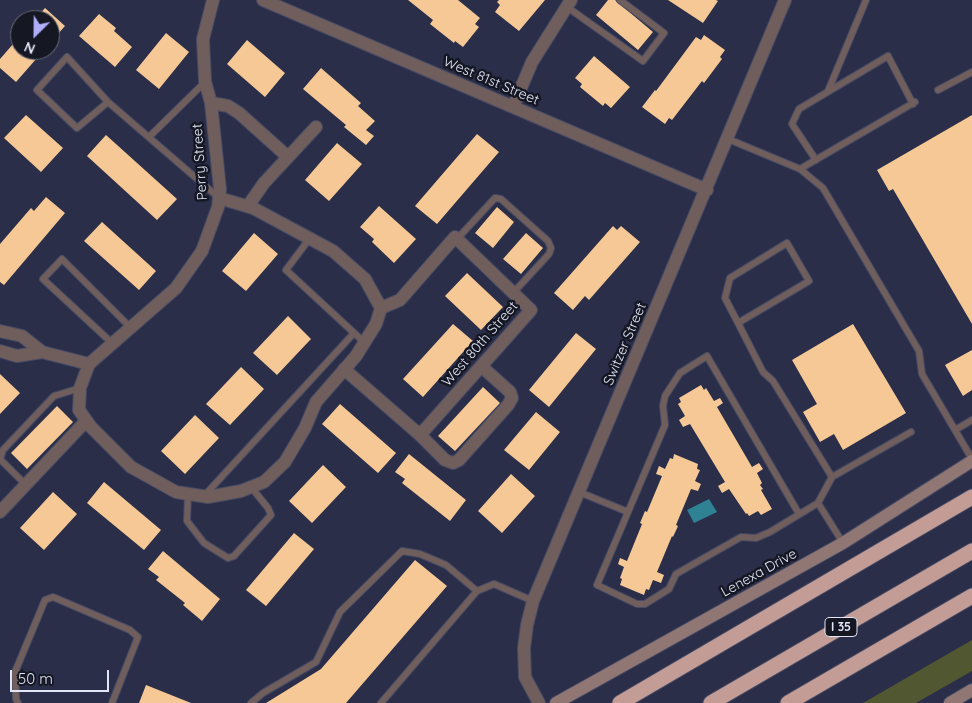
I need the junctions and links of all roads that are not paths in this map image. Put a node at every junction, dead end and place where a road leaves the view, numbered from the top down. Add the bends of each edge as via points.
1 (213, 0) edge
2 (263, 0) edge
3 (620, 0) edge
4 (786, 0) edge
5 (866, 0) edge
6 (569, 3) edge
7 (972, 72) edge
8 (205, 81) junction
9 (938, 90) dead end
10 (828, 91) junction
11 (108, 102) junction
12 (211, 103) junction
13 (513, 107) junction
14 (316, 127) dead end
15 (148, 137) junction
16 (728, 139) junction
17 (288, 157) junction
18 (816, 160) junction
19 (800, 169) junction
20 (707, 190) junction
21 (219, 198) junction
22 (248, 206) junction
23 (310, 238) junction
24 (458, 239) junction
25 (514, 293) junction
26 (381, 308) junction
27 (738, 323) junction
28 (131, 328) junction
29 (0, 331) edge
30 (354, 333) junction
31 (112, 343) junction
32 (364, 343) junction
33 (0, 351) edge
34 (42, 352) junction
35 (89, 364) junction
36 (481, 366) junction
37 (344, 369) junction
38 (80, 388) junction
39 (86, 420) junction
40 (972, 420) edge
41 (955, 430) junction
42 (912, 432) dead end
43 (420, 435) junction
44 (972, 460) edge
45 (832, 477) junction
46 (26, 485) junction
47 (251, 487) junction
48 (579, 492) junction
49 (188, 494) junction
50 (204, 496) junction
51 (972, 497) edge
52 (818, 503) junction
53 (0, 512) edge
54 (628, 512) junction
55 (799, 514) junction
56 (843, 543) junction
57 (972, 551) edge
58 (477, 591) junction
59 (972, 596) edge
60 (533, 601) junction
61 (972, 690) edge
62 (18, 703) edge
63 (112, 703) edge
64 (251, 703) edge
65 (382, 703) edge
66 (539, 703) edge
67 (556, 703) edge
68 (620, 703) edge
69 (711, 703) edge
70 (788, 703) edge
71 (950, 703) edge

1 - 8 street, Perry Street via 203,39
2 - 13 street, West 81st Street
3 - 6 lane via 664,33 643,61
4 - 16 street, Switzer Street
5 - 10 lane
6 - 13 street via 532,62
7 - 9 lane
8 - 12 street, Perry Street
8 - 15 lane
10 - 18 lane via 799,109 792,124
10 - 18 lane via 888,56 914,103
11 - 11 lane via 77,128 37,90 67,57
11 - 15 lane
12 - 17 street via 228,106 239,113
12 - 21 street, Perry Street
13 - 20 street, West 81st Street
14 - 17 street
15 - 21 lane
16 - 19 lane
16 - 20 street, Switzer Street
17 - 22 street
18 - 19 lane
19 - 41 lane via 823,188 919,351 922,374
20 - 48 street, Switzer Street
21 - 22 street
21 - 28 street, Perry Street via 202,251 176,288
22 - 23 street
23 - 26 street via 333,251 365,279
23 - 30 lane via 286,270
24 - 25 street, West 80th Street
24 - 25 lane via 495,198 501,199 548,241 549,254
24 - 26 street via 455,237 400,300
25 - 36 street, West 80th Street via 532,310
26 - 32 street
27 - 27 lane via 725,298 730,278 788,243 809,281
27 - 45 lane via 763,372 773,381
28 - 31 street, Perry Street
28 - 31 lane via 62,259 43,279
29 - 34 street via 22,336
30 - 32 lane
30 - 50 lane
31 - 35 street, Perry Street
32 - 37 street
33 - 34 street via 17,356
34 - 35 street
35 - 38 street
36 - 43 street, West 80th Street
36 - 43 street via 510,392 512,398 502,412 453,463 445,460
37 - 43 street
37 - 47 street via 316,402 285,462 264,482
38 - 39 street via 79,410
38 - 46 lane via 54,396 3,450 0,459
39 - 46 street
39 - 49 street via 131,467 176,492
40 - 41 lane
41 - 44 lane
42 - 45 lane
44 - 56 street, Lenexa Drive
45 - 52 lane
46 - 53 street
47 - 49 lane via 271,515 234,556 228,558 204,543 187,521
47 - 50 street
48 - 54 lane
48 - 60 street, Switzer Street
49 - 50 street
51 - 68 highway
52 - 55 lane
52 - 56 lane
54 - 55 lane via 597,585 637,604 645,604 669,589 676,574 741,537 756,538
54 - 55 lane via 665,425 665,396 680,374 707,356
56 - 67 street, Lenexa Drive
57 - 69 highway, I 35
58 - 60 lane via 494,584
58 - 64 lane via 446,565 420,554 402,551 340,612 316,662
58 - 65 lane
59 - 70 highway
60 - 66 street, Switzer Street via 524,648 525,677
61 - 71 street
62 - 63 lane via 15,672 45,600 53,597 130,630 138,637

